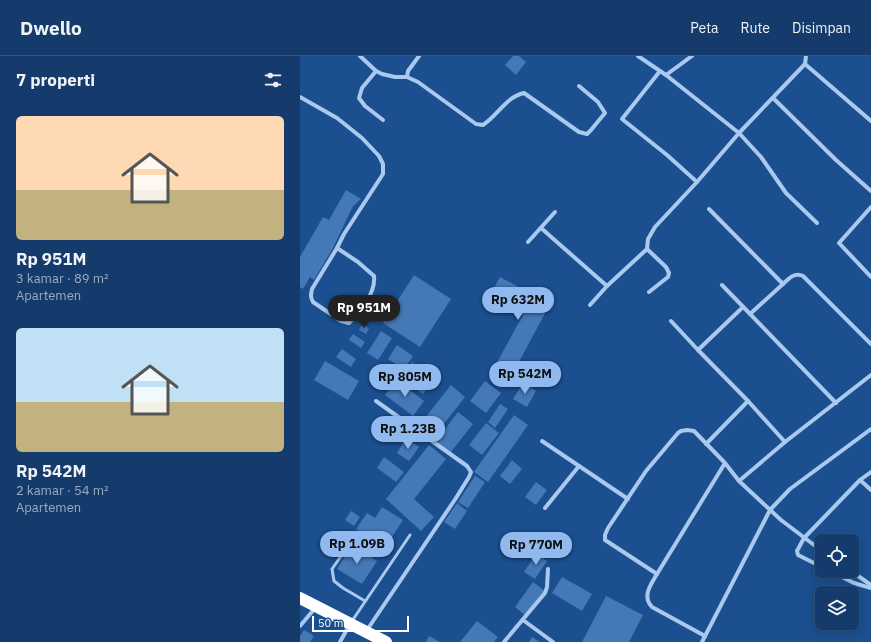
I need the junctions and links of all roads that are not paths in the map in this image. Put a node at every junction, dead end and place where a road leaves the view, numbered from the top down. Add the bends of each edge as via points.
1 (360, 56) edge
2 (419, 56) edge
3 (638, 56) edge
4 (692, 56) edge
5 (806, 56) edge
6 (805, 64) junction
7 (376, 71) junction
8 (660, 71) junction
9 (666, 75) junction
10 (407, 77) junction
11 (579, 86) dead end
12 (300, 97) edge
13 (772, 98) junction
14 (383, 120) dead end
15 (871, 121) edge
16 (739, 133) junction
17 (697, 182) junction
18 (871, 191) edge
19 (871, 207) edge
20 (710, 209) dead end
21 (555, 212) dead end
22 (817, 223) dead end
23 (541, 228) junction
24 (528, 242) dead end
25 (337, 248) junction
26 (647, 249) junction
27 (871, 278) edge
28 (783, 284) junction
29 (722, 285) dead end
30 (607, 286) junction
31 (649, 292) dead end
32 (590, 305) dead end
33 (743, 307) junction
34 (750, 314) junction
35 (671, 321) dead end
36 (871, 344) edge
37 (698, 350) junction
38 (871, 375) edge
39 (376, 401) dead end
40 (748, 401) junction
41 (836, 403) junction
42 (871, 429) edge
43 (542, 441) dead end
44 (785, 442) junction
45 (706, 444) junction
46 (725, 463) junction
47 (579, 466) junction
48 (871, 472) edge
49 (860, 480) junction
50 (739, 481) junction
51 (871, 490) edge
52 (628, 499) junction
53 (545, 508) dead end
54 (770, 510) junction
55 (356, 535) dead end
56 (410, 535) dead end
57 (804, 538) junction
58 (815, 545) edge
59 (815, 563) edge
60 (548, 569) dead end
61 (657, 574) junction
62 (859, 577) edge
63 (844, 578) edge
64 (871, 587) edge
65 (300, 598) edge
66 (365, 602) junction
67 (316, 607) junction
68 (523, 620) junction
69 (350, 624) junction
70 (300, 626) edge
71 (366, 632) junction
72 (705, 636) junction
73 (340, 642) edge
74 (386, 642) edge
75 (504, 642) edge
76 (553, 642) edge
77 (702, 642) edge

1 - 7 street
2 - 10 street via 408,71
3 - 8 street
4 - 9 street
5 - 6 street
6 - 13 street
6 - 15 street
7 - 10 street via 395,77
7 - 14 street via 362,88 359,98
8 - 9 street
8 - 17 street via 622,119
9 - 16 street
10 - 11 street via 418,82 476,124 483,125 508,101 524,93 579,132 587,134 605,113 598,102
12 - 25 street via 337,118 362,138 383,164 383,174
13 - 16 street
13 - 18 street
16 - 17 street
16 - 22 street via 761,157 786,193
17 - 26 street via 655,227 648,239
19 - 27 street via 839,243
20 - 28 street
21 - 23 street
23 - 24 street
23 - 30 street
25 - 25 street via 374,276 370,296 349,323 341,321 313,302 310,295
26 - 30 street
26 - 31 street via 669,273 668,277
28 - 34 street
28 - 36 street via 794,275 803,276
29 - 33 street
30 - 32 street
33 - 34 street
33 - 37 street
34 - 41 street
35 - 37 street
37 - 40 street
38 - 41 street
39 - 71 street via 467,466 471,472
40 - 44 street
40 - 45 street
41 - 44 street
42 - 54 street via 790,489
43 - 47 street
44 - 50 street
45 - 46 street
45 - 52 street via 694,431 678,433 646,471
46 - 50 street
46 - 61 street
47 - 52 street
47 - 53 street
48 - 49 street
49 - 51 street
49 - 57 street
50 - 54 street
52 - 61 street via 608,528 605,540
54 - 57 street
54 - 72 street
55 - 66 lane via 332,569 334,581
56 - 66 lane
57 - 58 street
57 - 59 street via 797,554
60 - 68 street via 545,593
61 - 72 street via 646,596 648,602 652,607
62 - 64 street
63 - 64 street
65 - 67 highway
66 - 69 lane
67 - 69 highway
67 - 70 street
68 - 75 street
68 - 76 street
69 - 71 highway
69 - 73 street
71 - 74 highway
72 - 77 street

